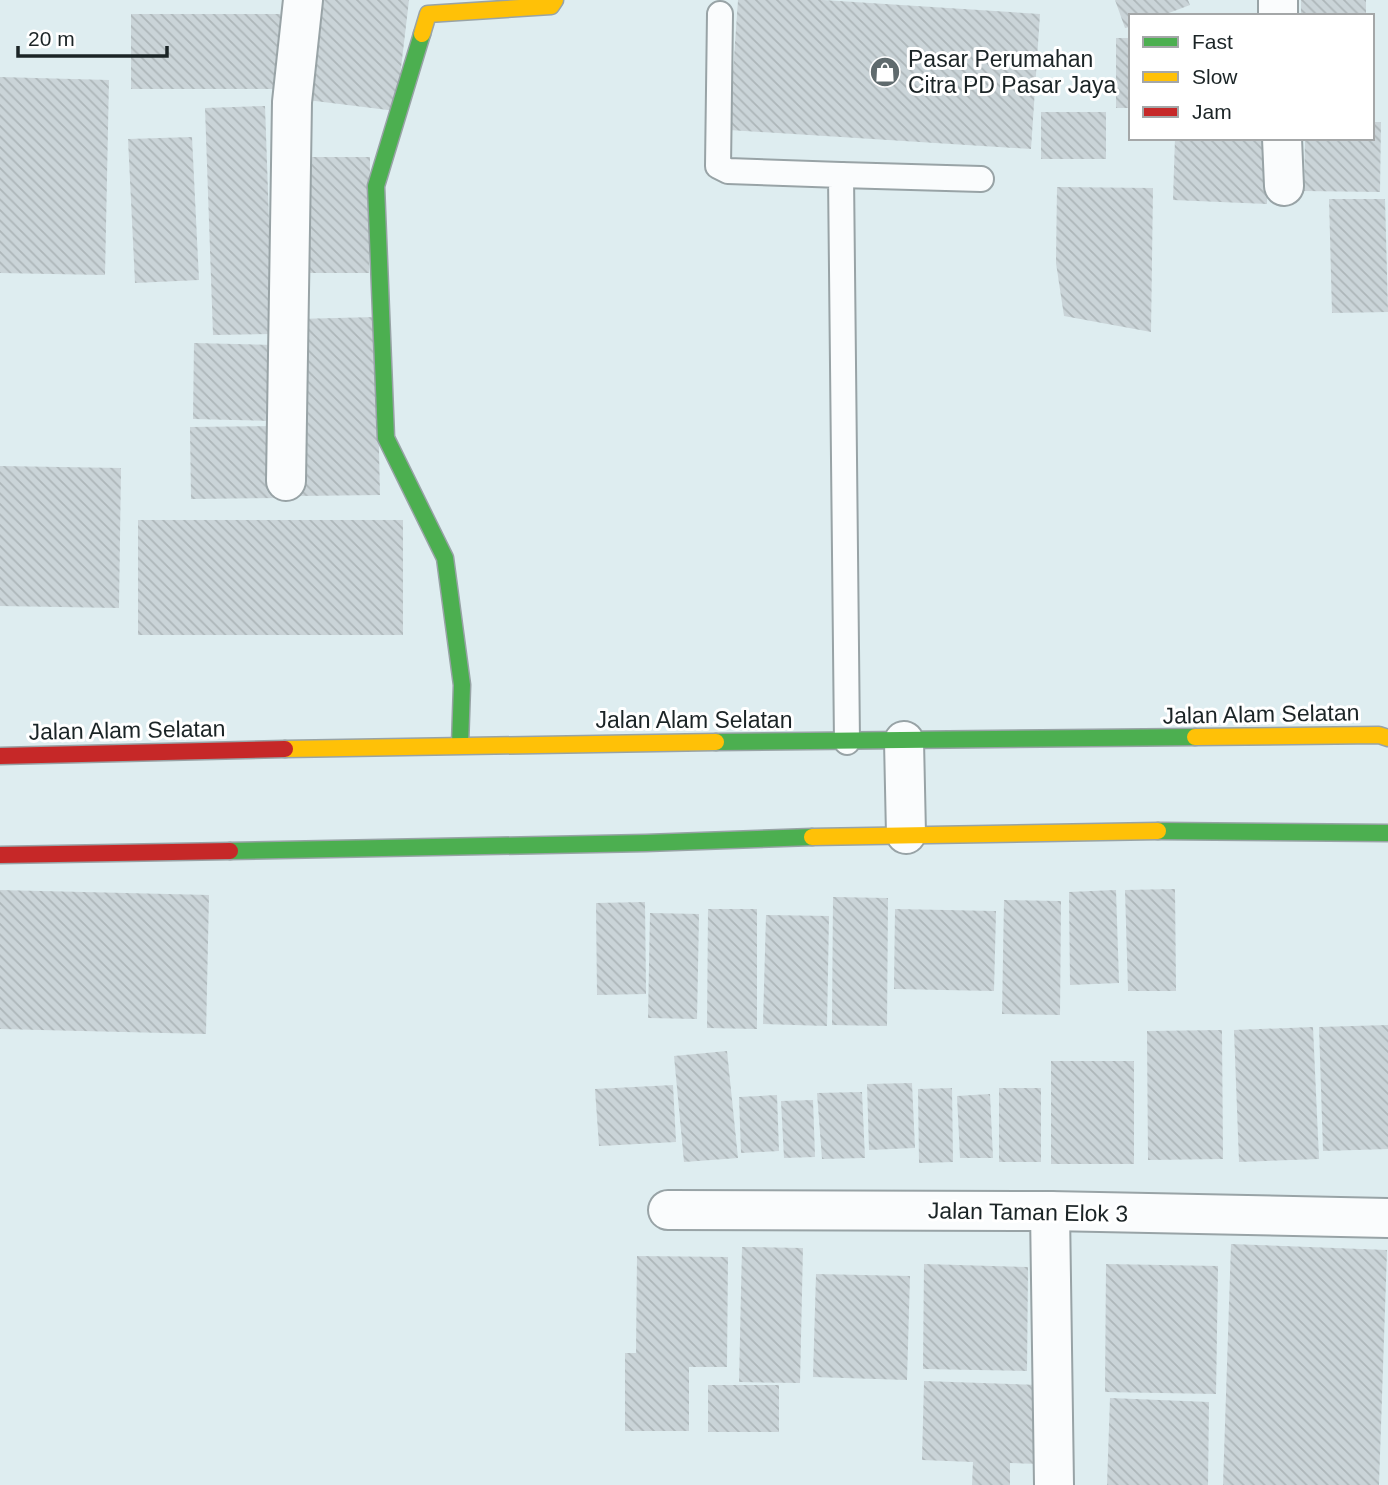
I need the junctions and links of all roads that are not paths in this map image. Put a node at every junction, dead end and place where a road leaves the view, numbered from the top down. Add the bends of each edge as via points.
1 (303, 0) edge
2 (555, 0) edge
3 (720, 14) dead end
4 (1282, 140) edge
5 (841, 175) junction
6 (981, 179) dead end
7 (1284, 186) dead end
8 (286, 481) dead end
9 (1388, 737) edge
10 (904, 741) junction
11 (847, 742) junction
12 (460, 745) junction
13 (0, 756) edge
14 (1388, 833) edge
15 (906, 834) junction
16 (0, 855) edge
17 (668, 1210) dead end
18 (1050, 1211) junction
19 (1388, 1218) edge
20 (1055, 1485) edge

1 - 8 street via 292,102
2 - 12 street via 551,6 428,14 376,186 386,438 445,558 462,685
3 - 5 lane via 718,166 728,171
4 - 7 street
5 - 6 lane
5 - 11 lane
9 - 10 street, Jalan Alam Selatan
10 - 11 street, Jalan Alam Selatan
10 - 15 street
11 - 12 street, Jalan Alam Selatan
12 - 13 street, Jalan Alam Selatan
14 - 15 street
15 - 16 street
17 - 18 street, Jalan Taman Elok 3
18 - 19 street, Jalan Taman Elok 3
18 - 20 street

